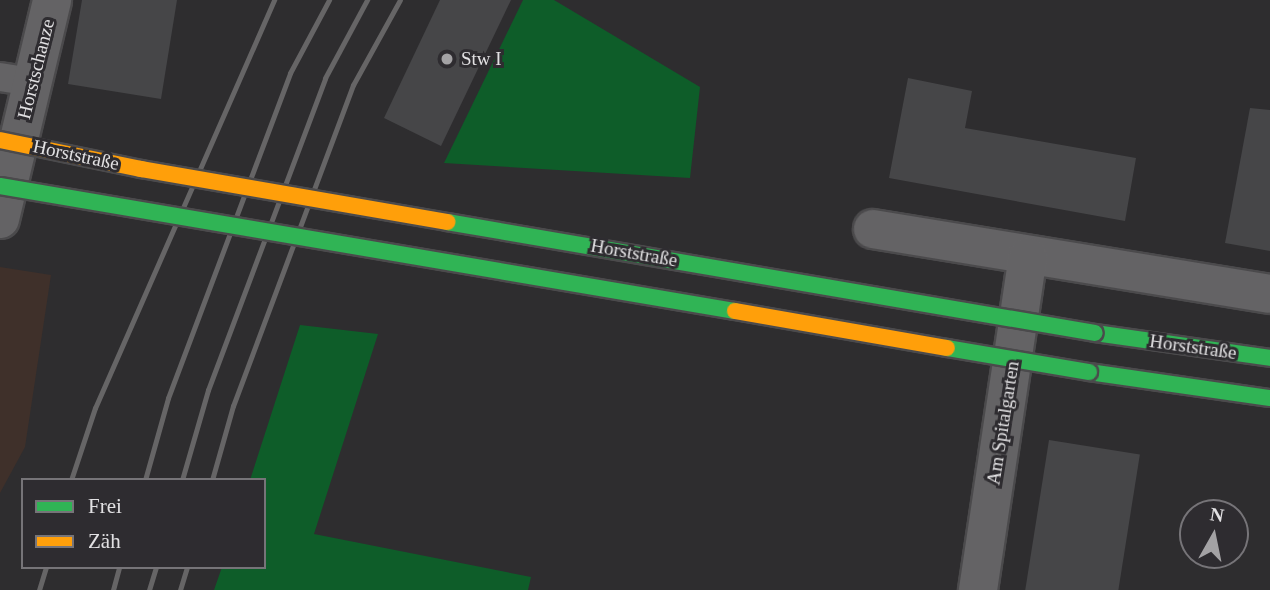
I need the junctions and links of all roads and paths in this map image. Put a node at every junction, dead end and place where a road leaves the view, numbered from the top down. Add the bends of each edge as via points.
1 (52, 0) edge
2 (16, 80) edge
3 (0, 140) edge
4 (0, 186) edge
5 (0, 219) edge
6 (873, 229) dead end
7 (1028, 257) junction
8 (1270, 294) edge
9 (1270, 358) edge
10 (1270, 398) edge
11 (978, 590) edge

1 - 2 street, Horstschanze
2 - 5 street, Horstschanze
3 - 9 street, Horststraße, bridge via 141,169 1095,333
4 - 10 street, bridge via 1089,372
6 - 7 street
7 - 8 street
7 - 11 street, Am Spitalgarten

